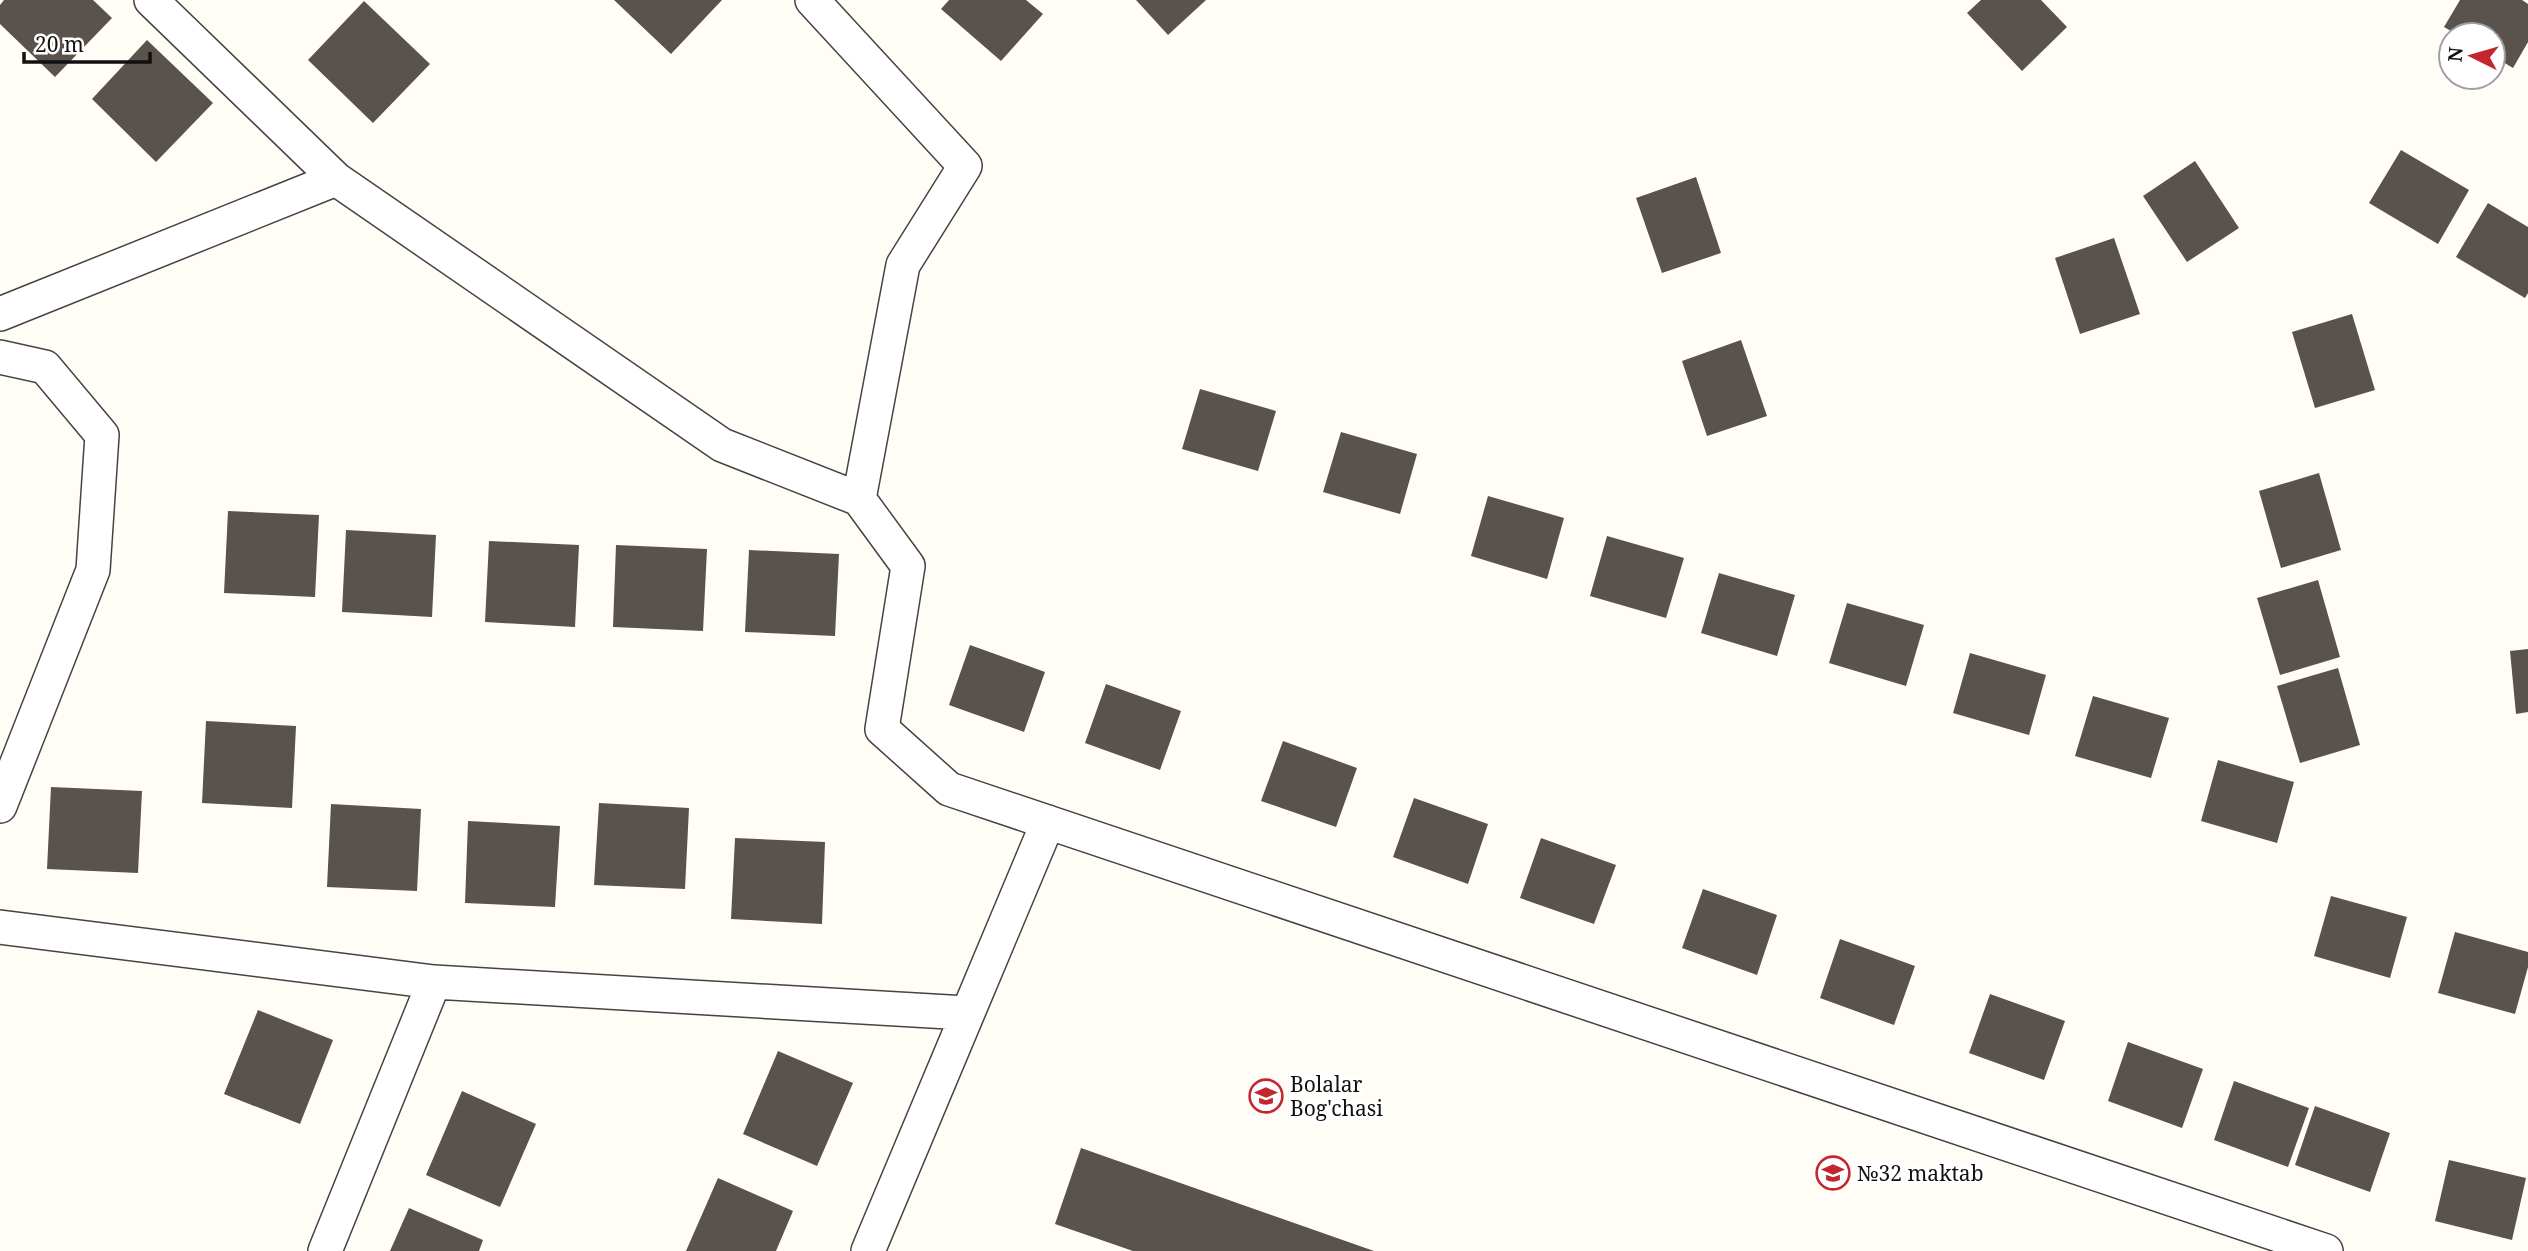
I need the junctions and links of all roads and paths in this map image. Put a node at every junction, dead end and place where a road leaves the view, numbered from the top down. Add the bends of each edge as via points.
1 (151, 0) edge
2 (812, 0) edge
3 (336, 179) junction
4 (0, 314) edge
5 (0, 357) edge
6 (859, 499) junction
7 (0, 806) edge
8 (1048, 822) junction
9 (0, 927) edge
10 (434, 982) junction
11 (966, 1013) junction
12 (325, 1251) edge
13 (868, 1251) edge
14 (2326, 1251) edge

1 - 3 street
2 - 6 street via 965,166 903,265
3 - 4 street
3 - 6 street via 722,445
5 - 7 street via 45,367 102,435 93,570
6 - 8 street via 908,566 882,729 949,789
8 - 11 street
8 - 14 street
9 - 10 street
10 - 11 street
10 - 12 street
11 - 13 street

